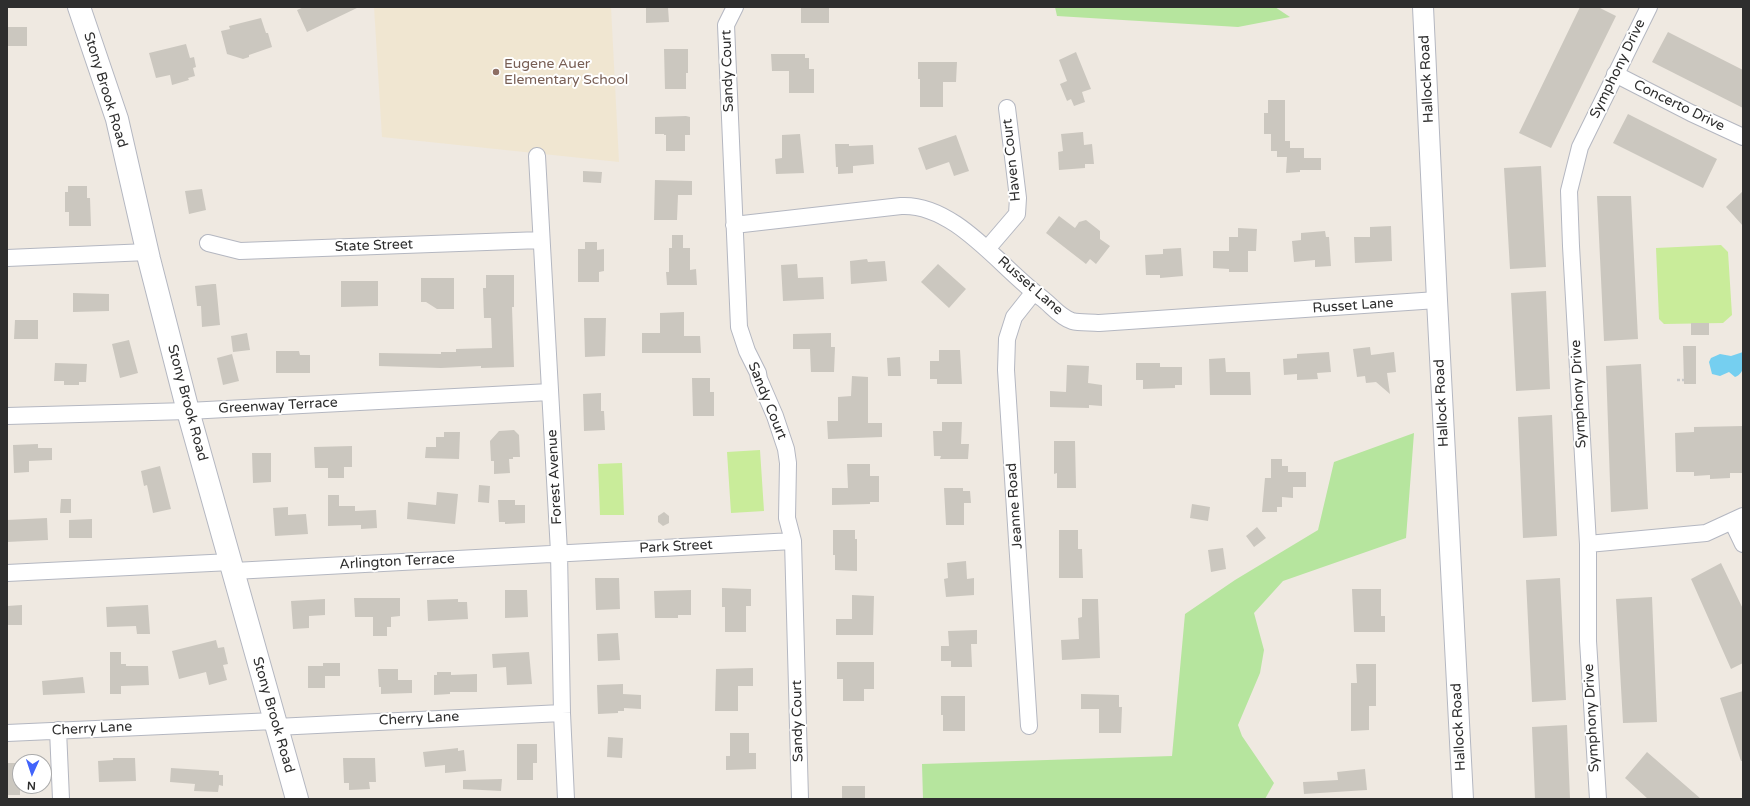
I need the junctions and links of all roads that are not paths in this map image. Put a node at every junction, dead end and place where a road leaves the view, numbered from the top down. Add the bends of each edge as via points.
1 (79, 7) edge
2 (735, 7) edge
3 (1423, 7) edge
4 (1649, 7) edge
5 (1615, 74) junction
6 (1007, 108) dead end
7 (1743, 136) edge
8 (537, 156) dead end
9 (734, 224) junction
10 (541, 240) junction
11 (208, 244) dead end
12 (987, 249) junction
13 (148, 252) junction
14 (7, 258) edge
15 (1033, 293) junction
16 (1437, 300) junction
17 (550, 392) junction
18 (188, 411) junction
19 (7, 416) edge
20 (1738, 519) edge
21 (793, 541) junction
22 (1588, 544) junction
23 (1743, 544) edge
24 (559, 552) junction
25 (232, 567) junction
26 (7, 572) edge
27 (562, 713) junction
28 (275, 724) junction
29 (1030, 726) dead end
30 (58, 730) junction
31 (7, 733) edge
32 (61, 799) edge
33 (297, 799) edge
34 (566, 799) edge
35 (800, 799) edge
36 (1463, 799) edge
37 (1598, 799) edge

1 - 13 main road, Stony Brook Road via 117,119
2 - 9 street, Sandy Court via 726,25
3 - 16 street, Hallock Road
4 - 5 street, Symphony Drive
5 - 7 street, Concerto Drive
5 - 22 street, Symphony Drive via 1580,147 1569,191
6 - 12 street, Haven Court via 1018,198 1017,214
8 - 10 street, Forest Avenue
9 - 12 street, Russet Lane via 912,206 942,216
9 - 21 street, Sandy Court via 738,327 786,448 787,518
10 - 11 street, State Street via 240,251
10 - 17 street, Forest Avenue
12 - 15 street, Russet Lane
13 - 14 street
13 - 18 main road, Stony Brook Road
15 - 16 street, Russet Lane via 1072,320 1099,323
15 - 29 street, Jeanne Road via 1014,317 1007,339 1006,370
16 - 36 street, Hallock Road
17 - 18 street, Greenway Terrace
17 - 24 street, Forest Avenue
18 - 19 street, Greenway Terrace
18 - 25 main road, Stony Brook Road
20 - 22 street via 1706,533
20 - 23 street
21 - 24 street, Park Street
21 - 35 street, Sandy Court
22 - 37 street, Symphony Drive via 1588,641
24 - 25 street, Arlington Terrace via 427,561
24 - 27 street, Forest Avenue
25 - 26 street, Arlington Terrace
25 - 28 main road, Stony Brook Road
27 - 28 street, Cherry Lane
27 - 34 street, Forest Avenue
28 - 30 street, Cherry Lane
28 - 33 main road, Stony Brook Road
30 - 31 street, Cherry Lane
30 - 32 street

